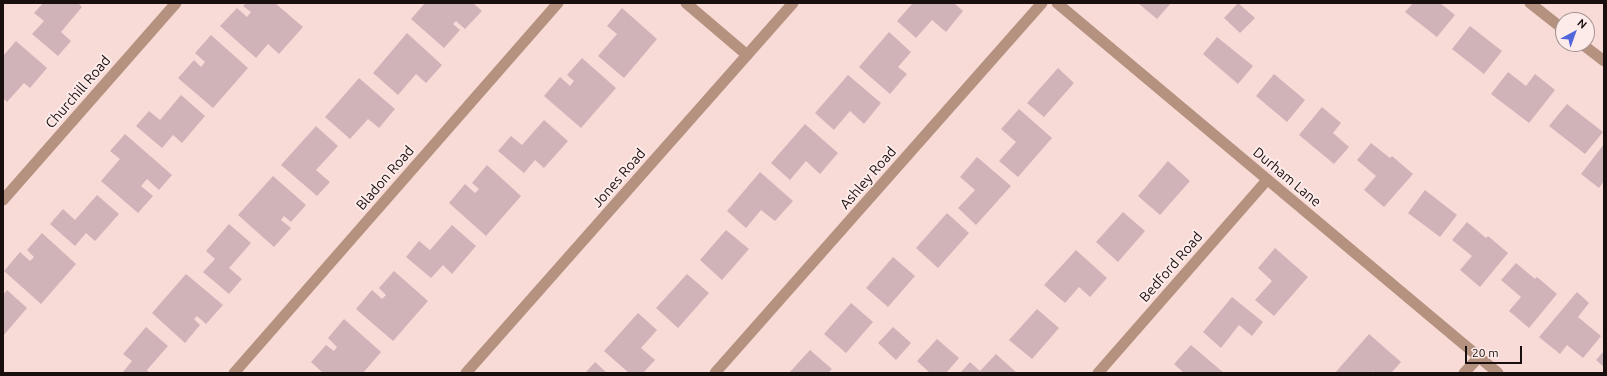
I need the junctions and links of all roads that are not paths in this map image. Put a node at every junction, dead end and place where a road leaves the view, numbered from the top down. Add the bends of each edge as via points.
1 (176, 3) edge
2 (558, 3) edge
3 (686, 3) edge
4 (794, 3) edge
5 (1042, 3) edge
6 (1057, 3) edge
7 (1530, 3) edge
8 (1555, 23) edge
9 (1592, 52) edge
10 (747, 56) junction
11 (1604, 61) edge
12 (1267, 180) junction
13 (3, 200) edge
14 (1479, 357) junction
15 (234, 373) edge
16 (466, 373) edge
17 (715, 373) edge
18 (1098, 373) edge
19 (1464, 373) edge
20 (1498, 373) edge

1 - 13 street, Churchill Road
2 - 15 street, Bladon Road
3 - 10 street
4 - 10 street, Jones Road
5 - 17 street, Ashley Road
6 - 12 street, Durham Lane
7 - 8 street
9 - 11 street
10 - 16 street, Jones Road
12 - 14 street, Durham Lane
12 - 18 street, Bedford Road
14 - 19 street
14 - 20 street, Durham Lane

